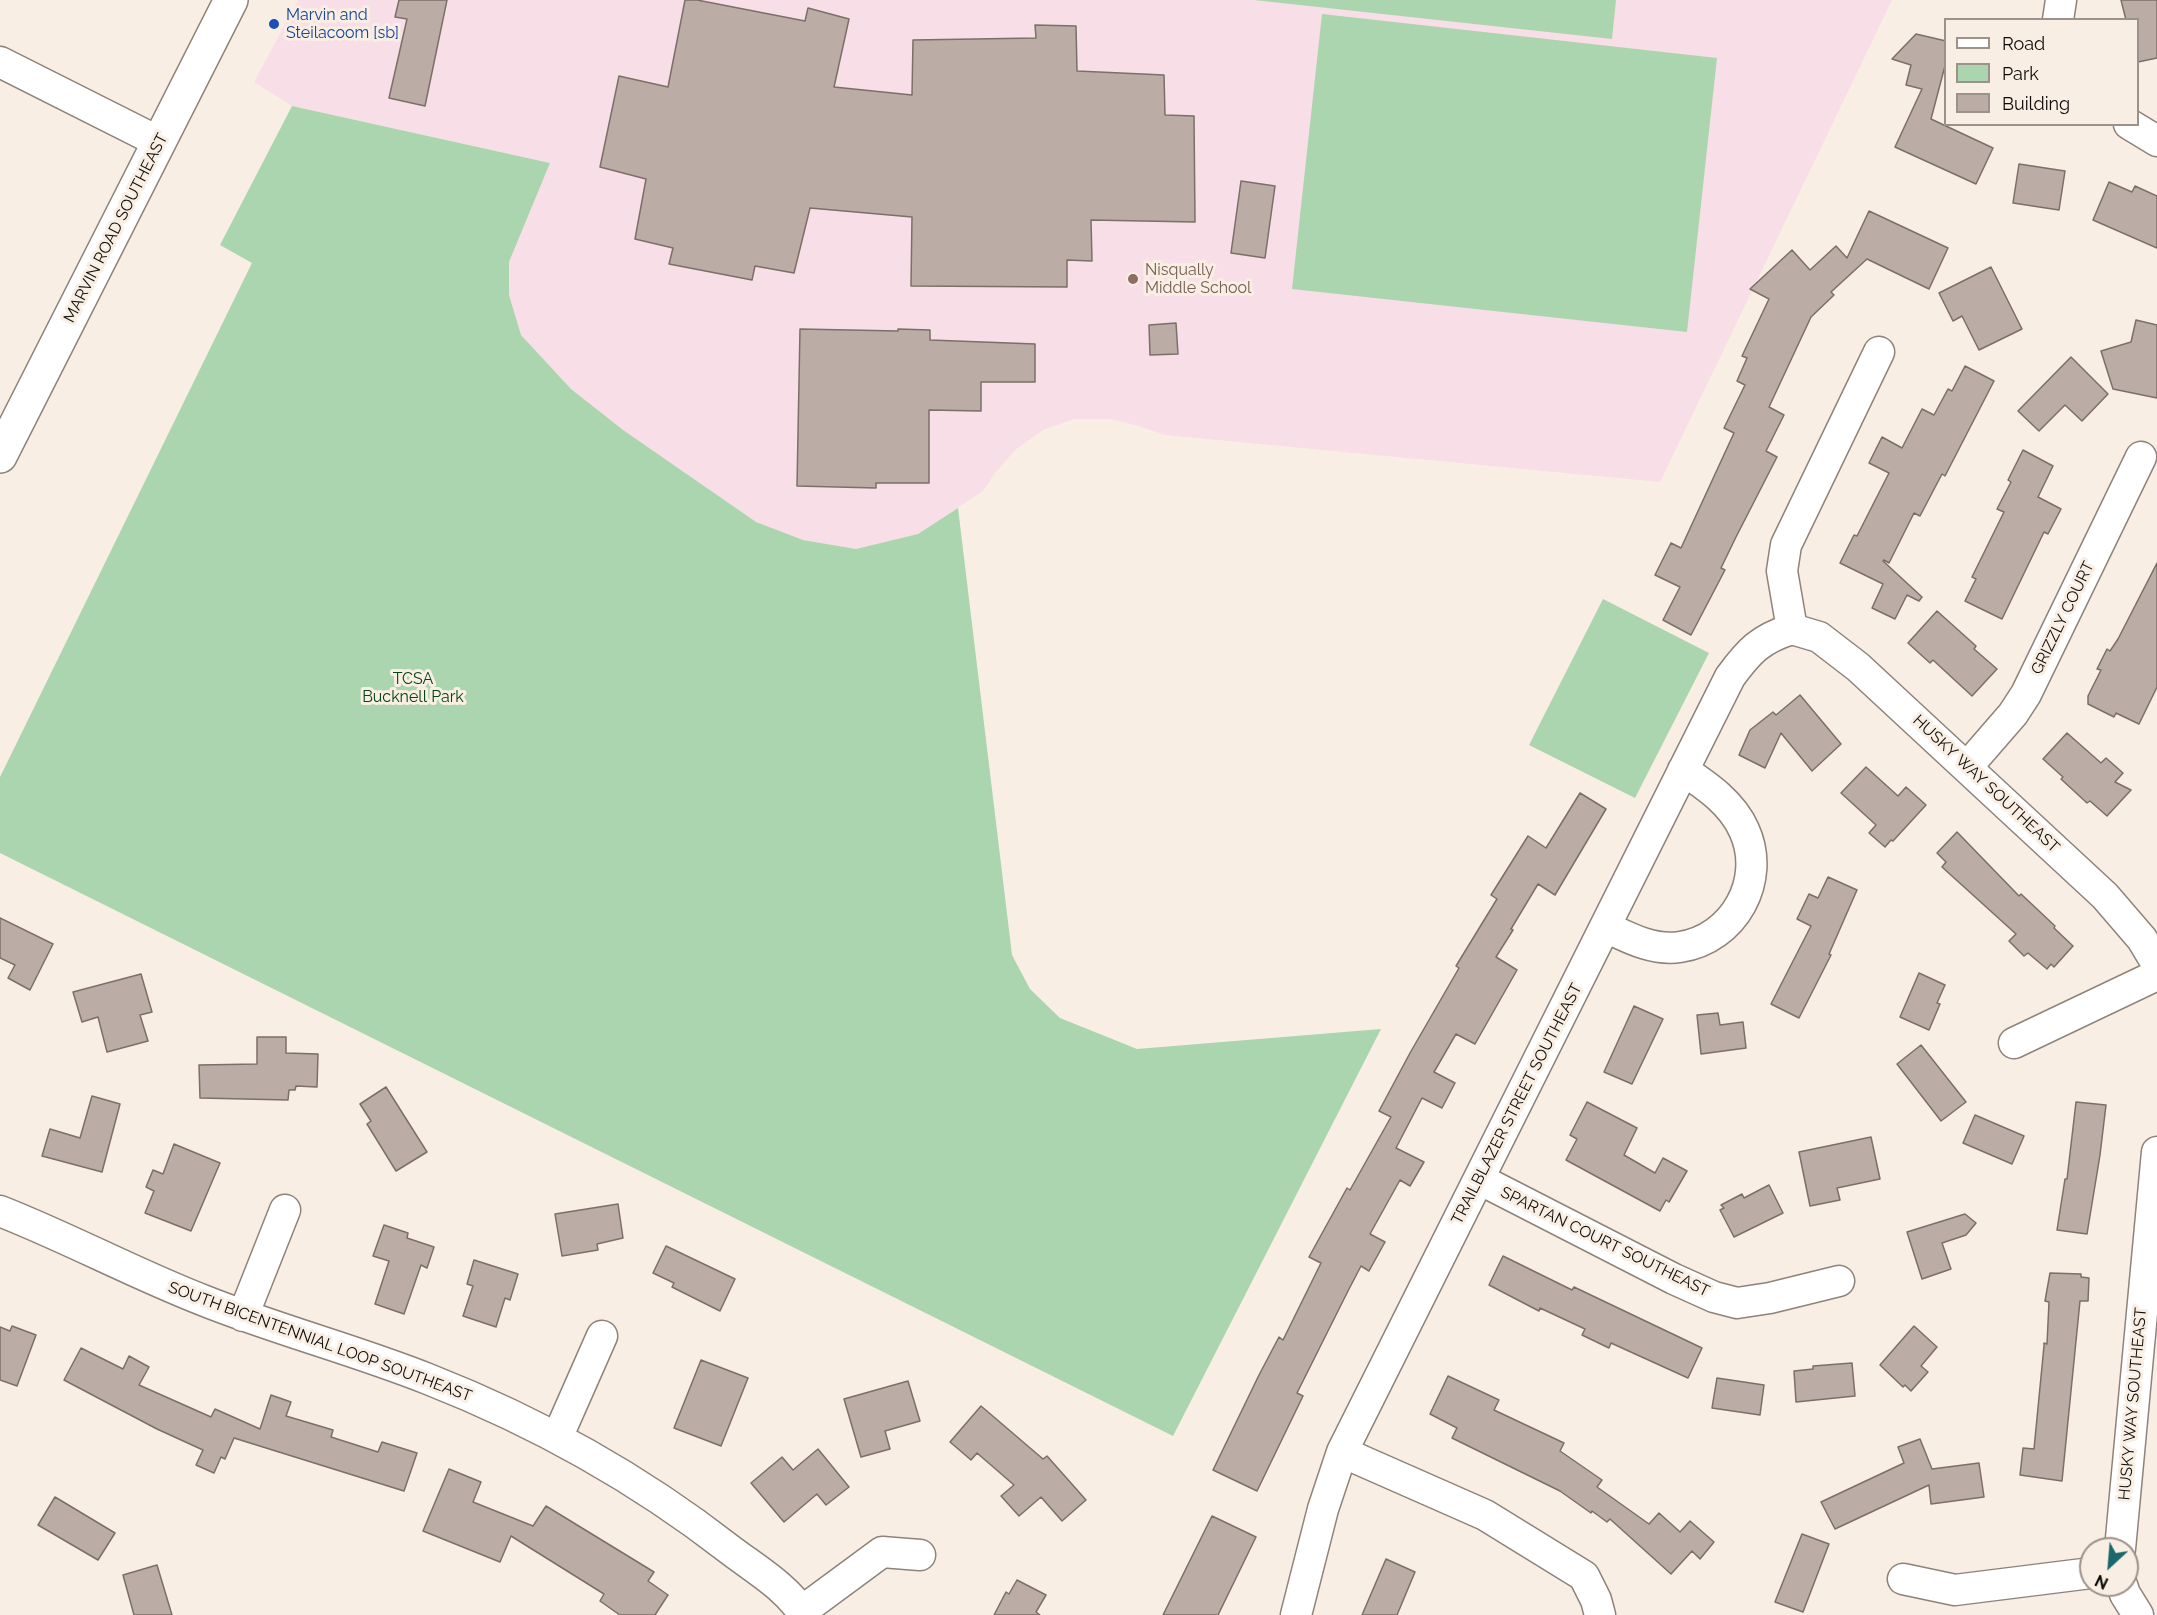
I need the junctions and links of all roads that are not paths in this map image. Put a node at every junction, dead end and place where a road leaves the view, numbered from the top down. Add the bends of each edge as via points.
1 (231, 0) edge
2 (2061, 0) edge
3 (2058, 18) edge
4 (0, 62) edge
5 (2132, 126) edge
6 (2157, 141) edge
7 (159, 142) junction
8 (1879, 352) dead end
9 (0, 456) edge
10 (2141, 457) dead end
11 (1792, 629) junction
12 (1967, 767) junction
13 (1683, 770) junction
14 (1606, 927) junction
15 (2157, 964) edge
16 (2157, 975) edge
17 (2014, 1043) dead end
18 (2157, 1152) edge
19 (1479, 1179) junction
20 (285, 1210) dead end
21 (0, 1211) edge
22 (1839, 1281) dead end
23 (2149, 1313) edge
24 (243, 1316) junction
25 (602, 1336) dead end
26 (557, 1438) junction
27 (1342, 1452) junction
28 (2121, 1537) edge
29 (920, 1555) dead end
30 (2079, 1574) edge
31 (1903, 1579) dead end
32 (2127, 1597) edge
33 (803, 1613) edge
34 (1296, 1615) edge
35 (1600, 1615) edge
36 (2138, 1615) edge

1 - 7 main road, MARVIN ROAD SOUTHEAST
2 - 3 street
4 - 7 street
5 - 6 street
7 - 9 main road, MARVIN ROAD SOUTHEAST
8 - 11 street via 1785,545 1782,571
10 - 12 street, GRIZZLY COURT via 2026,694
11 - 12 street, HUSKY WAY SOUTHEAST via 1819,637 1858,667
11 - 13 street, TRAILBLAZER STREET SOUTHEAST via 1771,635 1747,654 1730,677
12 - 15 street, HUSKY WAY SOUTHEAST via 2105,896 2142,939
13 - 14 street, TRAILBLAZER STREET SOUTHEAST
13 - 14 street via 1725,802 1744,828 1751,848 1751,881 1745,897 1724,928 1705,940 1679,947 1645,944
14 - 19 street, TRAILBLAZER STREET SOUTHEAST
16 - 17 street
18 - 23 street, HUSKY WAY SOUTHEAST
19 - 22 street, SPARTAN COURT SOUTHEAST via 1714,1297 1737,1303
19 - 27 street, TRAILBLAZER STREET SOUTHEAST
20 - 24 street
21 - 24 street, SOUTH BICENTENNIAL LOOP SOUTHEAST via 153,1281
23 - 28 street, HUSKY WAY SOUTHEAST
24 - 26 street, SOUTH BICENTENNIAL LOOP SOUTHEAST via 429,1379
25 - 26 street
26 - 33 street, SOUTH BICENTENNIAL LOOP SOUTHEAST via 706,1531 786,1593
27 - 34 street, TRAILBLAZER STREET SOUTHEAST
27 - 35 street via 1485,1515 1584,1576
29 - 33 street via 882,1552
30 - 31 street via 1955,1590
32 - 36 street

